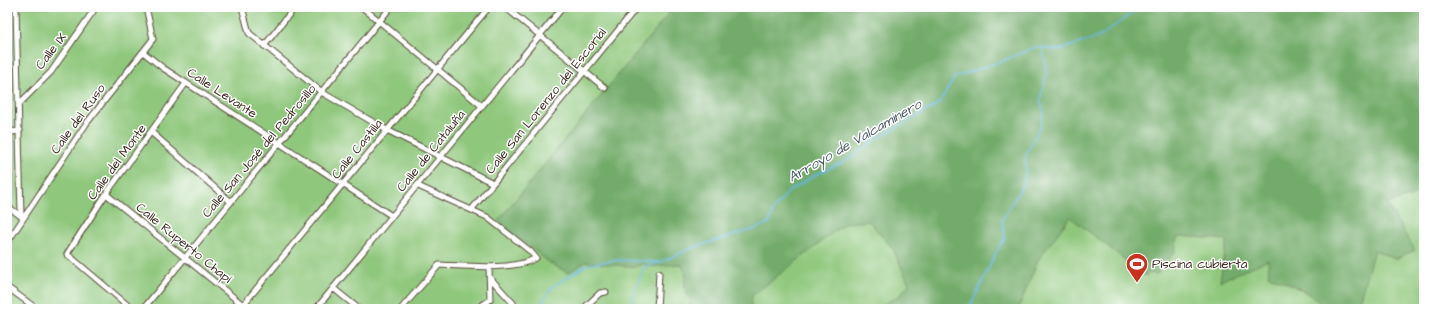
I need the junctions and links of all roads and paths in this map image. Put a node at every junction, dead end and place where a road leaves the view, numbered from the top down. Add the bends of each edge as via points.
1 (16, 7) edge
2 (96, 7) edge
3 (146, 7) edge
4 (242, 7) edge
5 (296, 7) edge
6 (362, 7) edge
7 (391, 7) edge
8 (488, 7) edge
9 (505, 7) edge
10 (563, 7) edge
11 (637, 7) edge
12 (380, 21) junction
13 (540, 35) junction
14 (264, 46) junction
15 (143, 52) junction
16 (438, 69) junction
17 (585, 72) junction
18 (186, 83) junction
19 (605, 88) dead end
20 (322, 92) junction
21 (20, 103) junction
22 (482, 106) junction
23 (7, 128) edge
24 (20, 130) junction
25 (387, 130) junction
26 (151, 132) junction
27 (280, 144) junction
28 (441, 156) junction
29 (493, 182) junction
30 (343, 185) junction
31 (418, 186) junction
32 (106, 194) junction
33 (231, 202) junction
34 (7, 206) edge
35 (472, 209) junction
36 (22, 216) junction
37 (392, 216) junction
38 (7, 243) edge
39 (184, 258) junction
40 (489, 267) junction
41 (659, 273) dead end
42 (490, 278) junction
43 (7, 287) edge
44 (333, 288) junction
45 (606, 292) dead end
46 (513, 303) dead end
47 (246, 307) edge
48 (37, 309) edge
49 (132, 309) edge
50 (143, 309) edge
51 (316, 309) edge
52 (359, 309) edge
53 (401, 309) edge
54 (476, 309) edge
55 (583, 309) edge
56 (657, 309) edge

1 - 21 street
2 - 21 street, Calle IX via 51,72
3 - 15 street, Calle del Ruso via 154,39
4 - 14 street via 249,33
5 - 14 street
6 - 12 street
7 - 12 street, Calle San José del Pedrosillo
8 - 16 street, Calle Castilla
9 - 13 street
10 - 13 street, Calle de Cataluña
11 - 17 street, Calle San Lorenzo del Escorial
12 - 16 street
12 - 20 street, Calle San José del Pedrosillo
13 - 17 street
13 - 22 street, Calle de Cataluña
14 - 20 street
15 - 18 street, Calle Levante
15 - 36 street, Calle del Ruso via 86,124
16 - 22 street
16 - 25 street, Calle Castilla
17 - 19 street
17 - 29 street, Calle San Lorenzo del Escorial
18 - 26 street, Calle del Monte
18 - 27 street, Calle Levante
20 - 25 street
20 - 27 street, Calle San José del Pedrosillo
21 - 24 street
22 - 28 street, Calle de Cataluña
23 - 24 street via 14,132
24 - 36 street
25 - 28 street
25 - 30 street, Calle Castilla
26 - 32 street, Calle del Monte
26 - 33 street
27 - 30 street, Calle Levante
27 - 33 street, Calle San José del Pedrosillo
28 - 29 street
28 - 31 street, Calle de Cataluña
29 - 35 street, Calle San Lorenzo del Escorial
30 - 37 street, Calle Levante
30 - 47 street, Calle Castilla
31 - 35 street
31 - 37 street, Calle de Cataluña
32 - 39 street, Calle Ruperto Chapí
32 - 49 street, Calle del Monte via 67,254
33 - 39 street, Calle San José del Pedrosillo
34 - 36 street
35 - 40 street via 487,217 536,258
36 - 38 street, Calle del Ruso
37 - 44 street, Calle de Cataluña
39 - 47 street, Calle Ruperto Chapí
39 - 50 street, Calle San José del Pedrosillo
40 - 42 street
40 - 53 street via 439,265
41 - 56 street
42 - 46 street
42 - 54 street via 490,300
43 - 48 street
44 - 51 street, Calle de Cataluña
44 - 52 street
45 - 55 street via 600,293

